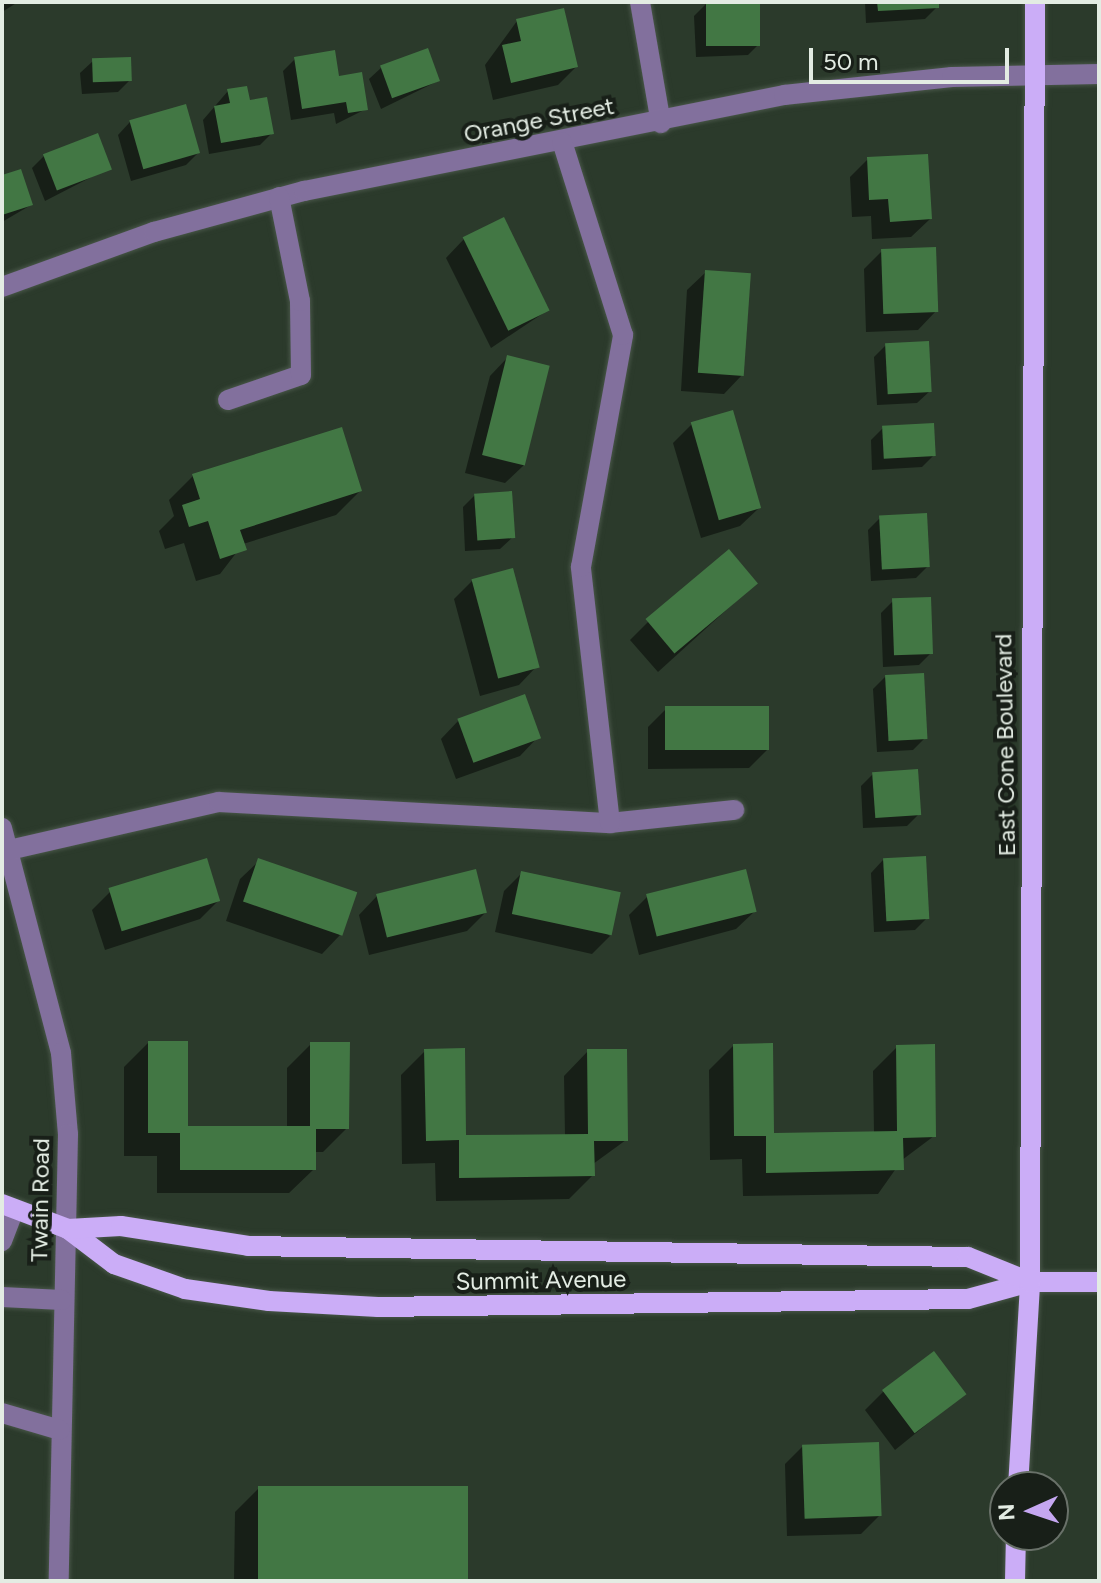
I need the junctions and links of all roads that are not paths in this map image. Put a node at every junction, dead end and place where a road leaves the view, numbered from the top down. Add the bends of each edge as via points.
1 (640, 2) edge
2 (1035, 2) edge
3 (1034, 74) junction
4 (1099, 74) edge
5 (661, 123) junction
6 (562, 142) junction
7 (279, 197) junction
8 (2, 287) edge
9 (228, 400) dead end
10 (734, 810) dead end
11 (610, 823) junction
12 (2, 828) edge
13 (9, 850) junction
14 (8, 1207) edge
15 (68, 1229) junction
16 (2, 1241) edge
17 (1030, 1282) junction
18 (1099, 1282) edge
19 (2, 1297) edge
20 (62, 1300) junction
21 (2, 1413) edge
22 (60, 1430) junction
23 (1019, 1471) edge
24 (1016, 1551) edge
25 (59, 1581) edge
26 (1015, 1581) edge

1 - 5 street
2 - 3 main road, East Cone Boulevard
3 - 4 street, Orange Street
3 - 5 street, Orange Street via 784,95
3 - 17 main road, East Cone Boulevard
5 - 6 street, Orange Street
6 - 7 street, Orange Street
6 - 11 street via 623,335 581,567
7 - 8 street, Orange Street via 154,232
7 - 9 street via 300,301 301,375
10 - 11 street
11 - 13 street via 219,802
12 - 13 street, Twain Road
13 - 15 street, Twain Road via 61,1053
14 - 15 main road, Summit Avenue
14 - 16 street
15 - 17 main road, Summit Avenue via 121,1226 248,1246 968,1257
15 - 17 main road, Summit Avenue via 114,1264 185,1289 331,1305 968,1299
15 - 20 street, Twain Road
17 - 18 main road, Summit Avenue
17 - 23 main road, East Cone Boulevard
19 - 20 street
20 - 22 street, Twain Road
21 - 22 street
22 - 25 street, Twain Road
24 - 26 main road

